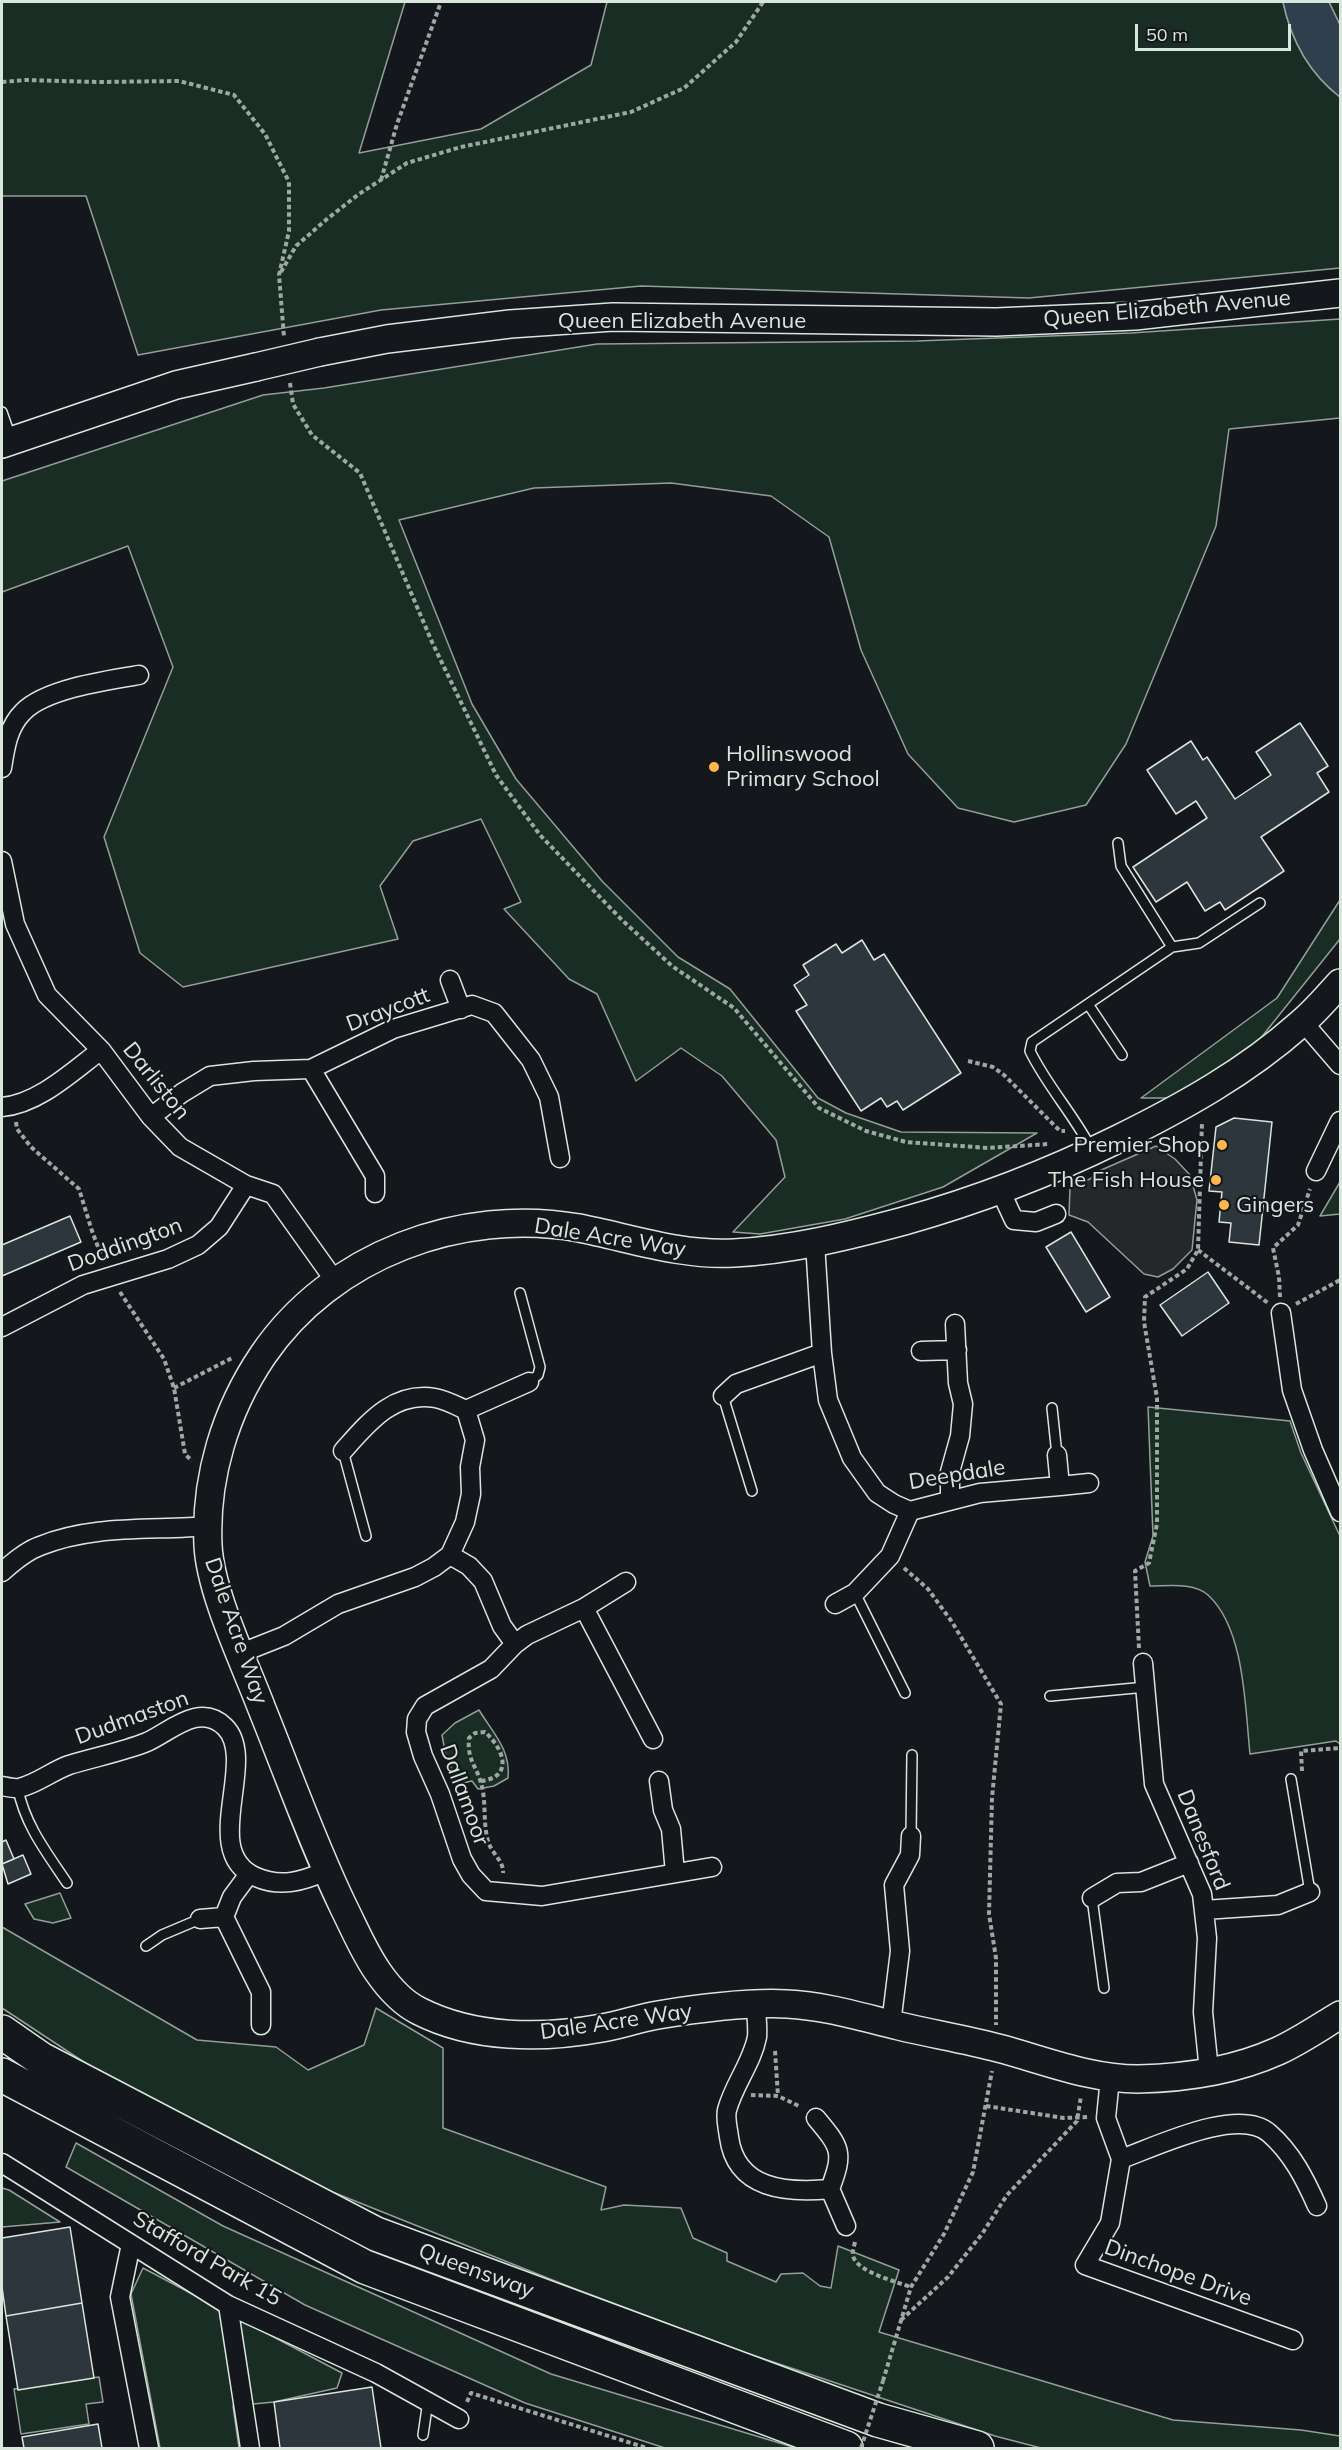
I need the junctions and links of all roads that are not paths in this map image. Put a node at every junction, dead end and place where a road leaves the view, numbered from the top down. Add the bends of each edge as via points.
1 (1341, 293) edge
2 (2, 412) edge
3 (7, 442) edge
4 (139, 675) dead end
5 (2, 768) edge
6 (1118, 843) dead end
7 (2, 861) edge
8 (1260, 903) dead end
9 (1172, 947) junction
10 (450, 980) dead end
11 (1341, 983) edge
12 (1088, 1004) junction
13 (461, 1009) junction
14 (1303, 1022) junction
15 (101, 1050) junction
16 (1122, 1055) dead end
17 (1341, 1065) edge
18 (310, 1069) junction
19 (8, 1107) edge
20 (152, 1118) junction
21 (1341, 1121) edge
22 (1086, 1155) junction
23 (560, 1158) dead end
24 (1316, 1171) road end
25 (246, 1185) junction
26 (1001, 1191) junction
27 (375, 1193) dead end
28 (1056, 1214) dead end
29 (815, 1243) junction
30 (335, 1281) junction
31 (520, 1293) dead end
32 (1281, 1312) road end
33 (955, 1324) dead end
34 (2, 1327) edge
35 (957, 1350) junction
36 (921, 1351) dead end
37 (822, 1353) junction
38 (530, 1382) joint
39 (723, 1396) joint
40 (1052, 1408) dead end
41 (466, 1410) junction
42 (343, 1451) joint
43 (1058, 1455) joint
44 (1089, 1483) dead end
45 (1060, 1486) junction
46 (1335, 1487) edge
47 (752, 1491) dead end
48 (950, 1500) junction
49 (910, 1511) junction
50 (1341, 1512) edge
51 (209, 1526) junction
52 (366, 1536) dead end
53 (450, 1555) junction
54 (2, 1572) edge
55 (626, 1582) dead end
56 (855, 1593) junction
57 (835, 1604) dead end
58 (585, 1608) junction
59 (515, 1644) junction
60 (241, 1653) junction
61 (1143, 1663) road end
62 (1146, 1687) junction
63 (905, 1693) dead end
64 (1050, 1696) dead end
65 (653, 1738) dead end
66 (912, 1755) dead end
67 (1291, 1779) road end
68 (659, 1781) dead end
69 (10, 1787) edge
70 (911, 1836) joint
71 (1189, 1863) junction
72 (712, 1867) dead end
73 (326, 1871) junction
74 (675, 1873) junction
75 (249, 1874) junction
76 (67, 1883) dead end
77 (1310, 1892) joint
78 (1092, 1898) joint
79 (1204, 1910) junction
80 (224, 1917) junction
81 (200, 1919) joint
82 (146, 1946) dead end
83 (1104, 1988) dead end
84 (756, 2004) junction
85 (1341, 2015) edge
86 (891, 2024) junction
87 (261, 2025) dead end
88 (2, 2032) edge
89 (1209, 2071) junction
90 (2, 2074) edge
91 (1110, 2078) junction
92 (816, 2118) road end
93 (1121, 2160) junction
94 (2, 2163) edge
95 (830, 2189) junction
96 (1317, 2206) dead end
97 (846, 2226) road end
98 (130, 2244) junction
99 (228, 2305) junction
100 (1293, 2340) dead end
101 (428, 2401) junction
102 (459, 2419) road end
103 (423, 2435) dead end
104 (149, 2448) edge
105 (250, 2448) edge
106 (846, 2448) edge
107 (977, 2448) edge

1 - 3 street, Queen Elizabeth Avenue, bridge via 1135,316 996,322 613,316 510,324 320,352 176,385
2 - 3 lane
4 - 5 street via 88,683 23,711 6,738
6 - 9 lane via 1121,866
7 - 15 street, Darliston via 15,924 47,995
8 - 9 lane via 1199,943
9 - 12 lane
10 - 13 street
11 - 14 street, Dale Acre Way
12 - 16 lane
12 - 22 lane via 1032,1042 1030,1051 1080,1128
13 - 18 street, Draycott via 393,1029
13 - 23 street, Draycott via 472,1005 494,1013 531,1060 549,1096
14 - 17 street
14 - 22 street, Dale Acre Way via 1249,1065 1195,1099
15 - 19 street via 59,1081
15 - 20 street, Darliston
18 - 20 street, Draycott via 210,1076
18 - 27 street via 375,1176
20 - 25 street, Darliston via 180,1147
21 - 24 street
22 - 26 street, Dale Acre Way
25 - 30 street, Darliston via 273,1194
25 - 34 street, Doddington via 219,1227 198,1245 168,1259 83,1285
26 - 28 street via 1014,1220 1036,1222
26 - 29 street, Dale Acre Way
29 - 30 street, Dale Acre Way via 733,1253 690,1252 571,1227 516,1223 423,1237
29 - 37 street, Deepdale
30 - 51 street, Dale Acre Way via 280,1332 243,1387 214,1463
31 - 38 lane via 540,1367 538,1376
32 - 46 street via 1292,1390 1313,1450
33 - 35 street
35 - 36 street
35 - 48 street via 963,1413 950,1472
37 - 39 street via 736,1384
37 - 49 street, Deepdale via 828,1400 852,1458 877,1493
38 - 41 street
39 - 47 lane
40 - 43 lane
41 - 42 street via 436,1398 411,1397 376,1414
41 - 53 street via 475,1440 471,1494 465,1522
42 - 52 lane
43 - 45 street
44 - 45 street, Deepdale
45 - 48 street, Deepdale via 980,1493
46 - 50 street
48 - 49 street, Deepdale
49 - 56 street via 890,1556
51 - 54 street via 118,1529 54,1541 38,1546
51 - 60 street, Dale Acre Way via 208,1551 219,1595
53 - 59 street via 469,1566 483,1581 502,1626
53 - 60 street via 415,1577 338,1604 284,1636
55 - 58 street, Dallamoor
56 - 57 street
56 - 63 lane
58 - 59 street, Dallamoor
58 - 65 street
59 - 74 street, Dallamoor via 491,1669 425,1706 417,1719 416,1732 471,1875 486,1891 542,1896
60 - 73 street, Dale Acre Way
61 - 62 street, Danesford
62 - 64 lane
62 - 71 street, Danesford via 1154,1784
66 - 70 lane
67 - 77 lane
68 - 74 street via 663,1810 671,1829
69 - 75 street, Dudmaston via 148,1741 189,1720 206,1717 225,1727 235,1743 236,1771 229,1825 239,1865
69 - 76 lane
70 - 86 street via 910,1855 894,1885 900,1951
71 - 78 street via 1141,1882 1117,1883
71 - 79 street, Danesford
72 - 74 street, Dallamoor
73 - 75 street via 302,1881 281,1883
73 - 84 street, Dale Acre Way via 379,1974 400,2000 448,2025 483,2032 546,2035 602,2028 655,2015
75 - 80 street via 232,1897
77 - 79 street via 1278,1905
78 - 83 lane
79 - 89 street, Danesford via 1207,1938 1203,2012
80 - 81 street
80 - 87 street via 261,1992
81 - 82 lane
84 - 86 street, Dale Acre Way via 834,2008
84 - 95 street via 757,2036 726,2113 731,2152 747,2176 779,2189
85 - 89 street, Dale Acre Way via 1270,2054
86 - 91 street, Dale Acre Way
88 - 107 highway, Queensway via 41,2059 376,2234 878,2420
89 - 91 street, Dale Acre Way via 1168,2077
90 - 106 highway, Queensway via 364,2267
91 - 93 street, Dinchope Drive via 1106,2118
92 - 95 street via 833,2138 838,2151 839,2165
93 - 96 street via 1227,2124 1252,2125 1268,2132 1301,2170
93 - 100 street, Dinchope Drive via 1110,2223 1085,2265
94 - 98 street, Stafford Park 15
95 - 97 street
98 - 99 street, Stafford Park 15
98 - 104 street via 120,2297
99 - 101 street, Stafford Park 15
99 - 105 street
101 - 102 street, Stafford Park 15
101 - 103 lane

